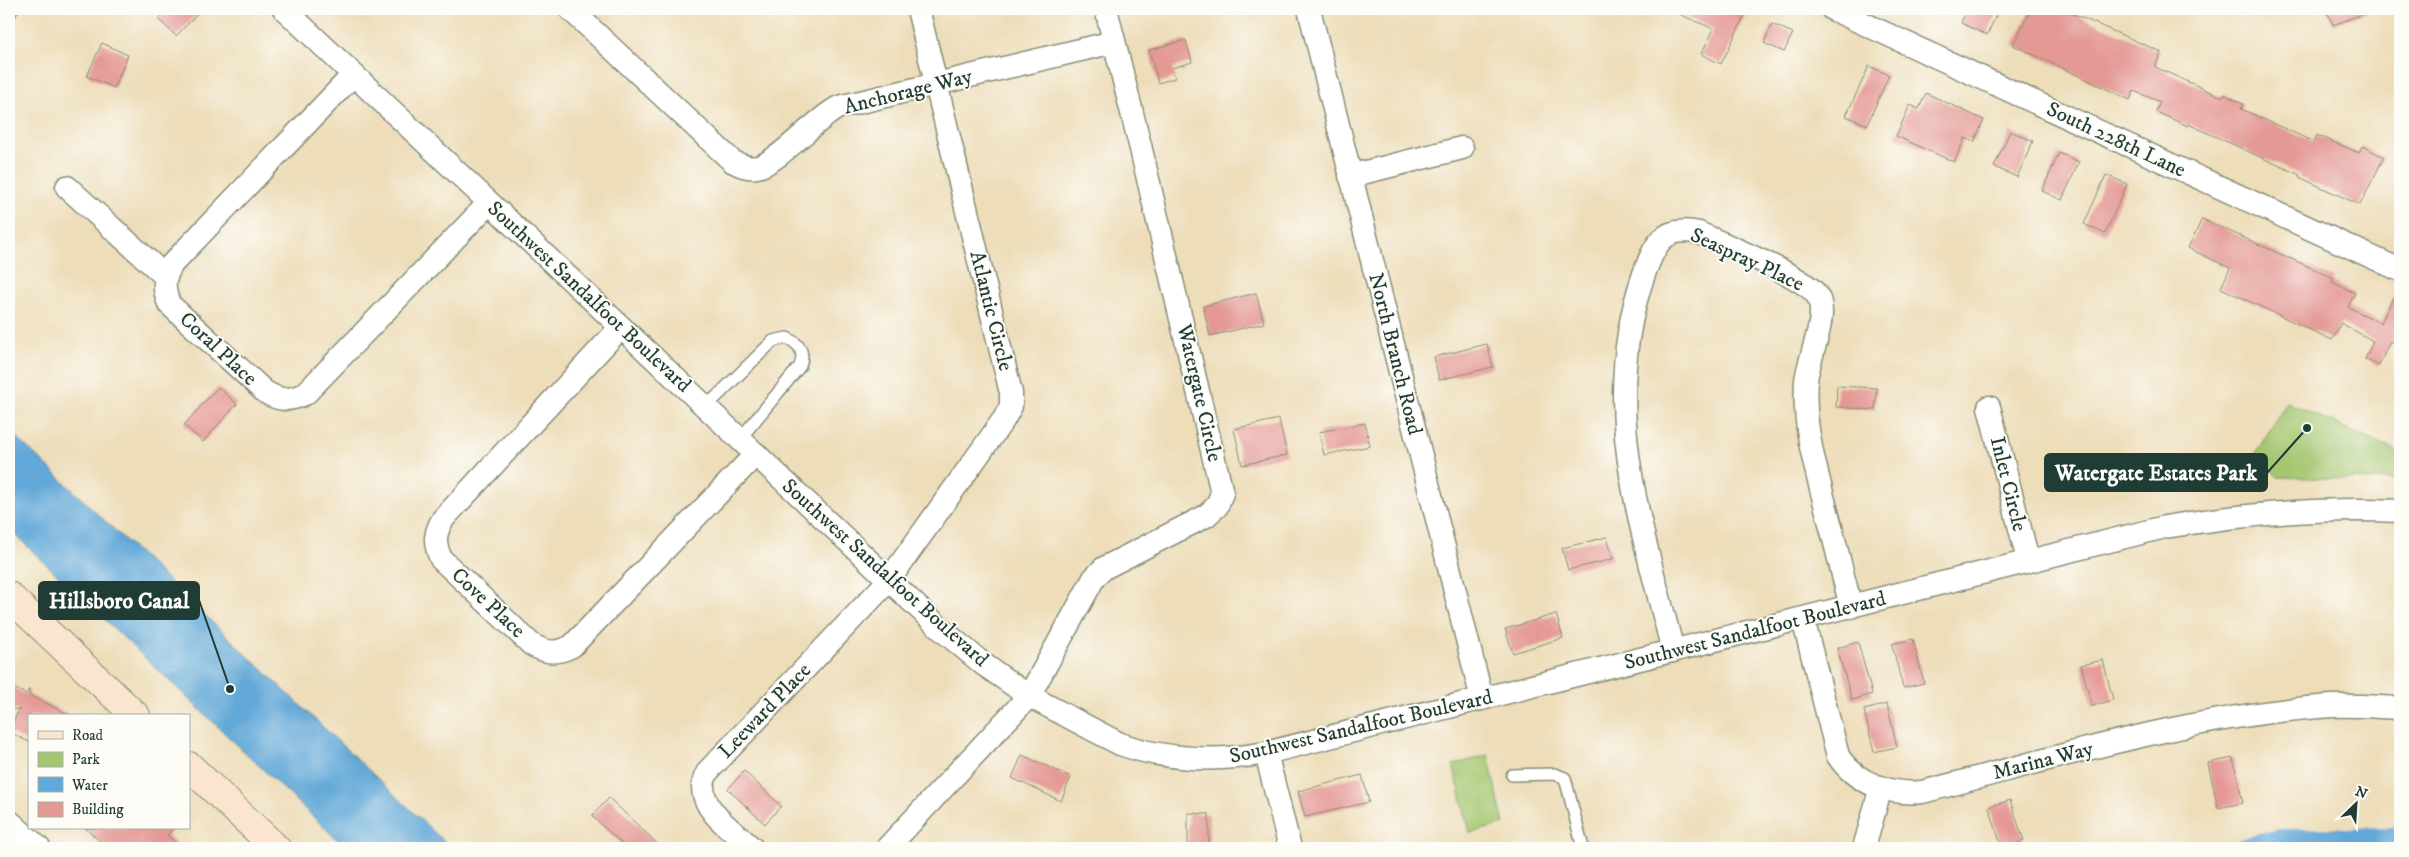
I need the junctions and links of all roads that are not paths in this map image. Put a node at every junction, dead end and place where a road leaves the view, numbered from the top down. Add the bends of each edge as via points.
1 (12, 9) edge
2 (284, 9) edge
3 (570, 9) edge
4 (918, 9) edge
5 (1106, 9) edge
6 (1309, 9) edge
7 (1832, 9) edge
8 (9, 15) edge
9 (1114, 42) junction
10 (354, 75) junction
11 (936, 84) junction
12 (1462, 148) dead end
13 (1350, 176) junction
14 (67, 187) dead end
15 (490, 203) junction
16 (2400, 270) edge
17 (164, 276) junction
18 (621, 327) junction
19 (706, 407) junction
20 (1989, 407) dead end
21 (748, 446) junction
22 (2400, 511) edge
23 (2028, 560) junction
24 (889, 580) junction
25 (9, 596) edge
26 (1851, 607) junction
27 (1803, 619) junction
28 (1673, 651) junction
29 (1029, 696) junction
30 (1482, 699) junction
31 (2400, 708) edge
32 (134, 714) edge
33 (1266, 753) junction
34 (190, 767) edge
35 (1512, 775) dead end
36 (1881, 787) junction
37 (9, 821) edge
38 (39, 848) edge
39 (276, 848) edge
40 (752, 848) edge
41 (887, 848) edge
42 (1290, 848) edge
43 (1583, 848) edge
44 (1864, 848) edge

1 - 8 lane
2 - 10 street, Southwest Sandalfoot Boulevard
3 - 11 street, Anchorage Way via 743,167 758,167 770,160 839,107
4 - 11 street, Atlantic Circle
5 - 9 street, Watergate Circle
6 - 13 street, North Branch Road
7 - 16 street, South 228th Lane
9 - 11 street, Anchorage Way
9 - 29 street, Watergate Circle via 1222,493 1217,506 1206,516 1104,568 1094,578
10 - 15 street, Southwest Sandalfoot Boulevard
10 - 17 street
11 - 24 street, Atlantic Circle via 1011,406
12 - 13 street
13 - 30 street, North Branch Road
14 - 17 street
15 - 17 street, Coral Place via 305,394 292,400 277,399 265,392 169,304
15 - 18 street, Southwest Sandalfoot Boulevard
18 - 19 street, Southwest Sandalfoot Boulevard
18 - 21 street, Cove Place via 443,519 436,531 435,546 441,559 476,592 545,652 559,652 572,646
19 - 21 street, Southwest Sandalfoot Boulevard
19 - 21 lane via 774,341 788,338 798,345 803,358 800,366
20 - 23 street, Inlet Circle
21 - 24 street, Southwest Sandalfoot Boulevard
22 - 23 street, Southwest Sandalfoot Boulevard via 2294,511 2230,517 2156,529
23 - 26 street, Southwest Sandalfoot Boulevard
24 - 29 street, Southwest Sandalfoot Boulevard via 983,664
24 - 40 street, Leeward Place via 708,771 702,784 704,799 712,811
25 - 32 main road
26 - 27 street, Southwest Sandalfoot Boulevard
26 - 28 street, Seaspray Place via 1809,441 1806,411 1808,366 1822,307 1817,294 1802,281 1699,233 1675,232 1660,240 1652,252 1636,296 1623,373 1624,437 1631,483
27 - 28 street, Southwest Sandalfoot Boulevard
27 - 36 street, Marina Way via 1838,756 1856,778
28 - 30 street, Southwest Sandalfoot Boulevard
29 - 33 street, Southwest Sandalfoot Boulevard via 1135,750 1200,760
29 - 41 street
30 - 33 street, Southwest Sandalfoot Boulevard
31 - 36 street, Marina Way via 2333,706 2233,717 2175,728 1922,792 1908,793
33 - 42 street
34 - 39 main road
35 - 43 lane via 1555,774 1565,778
36 - 44 street
37 - 38 street

